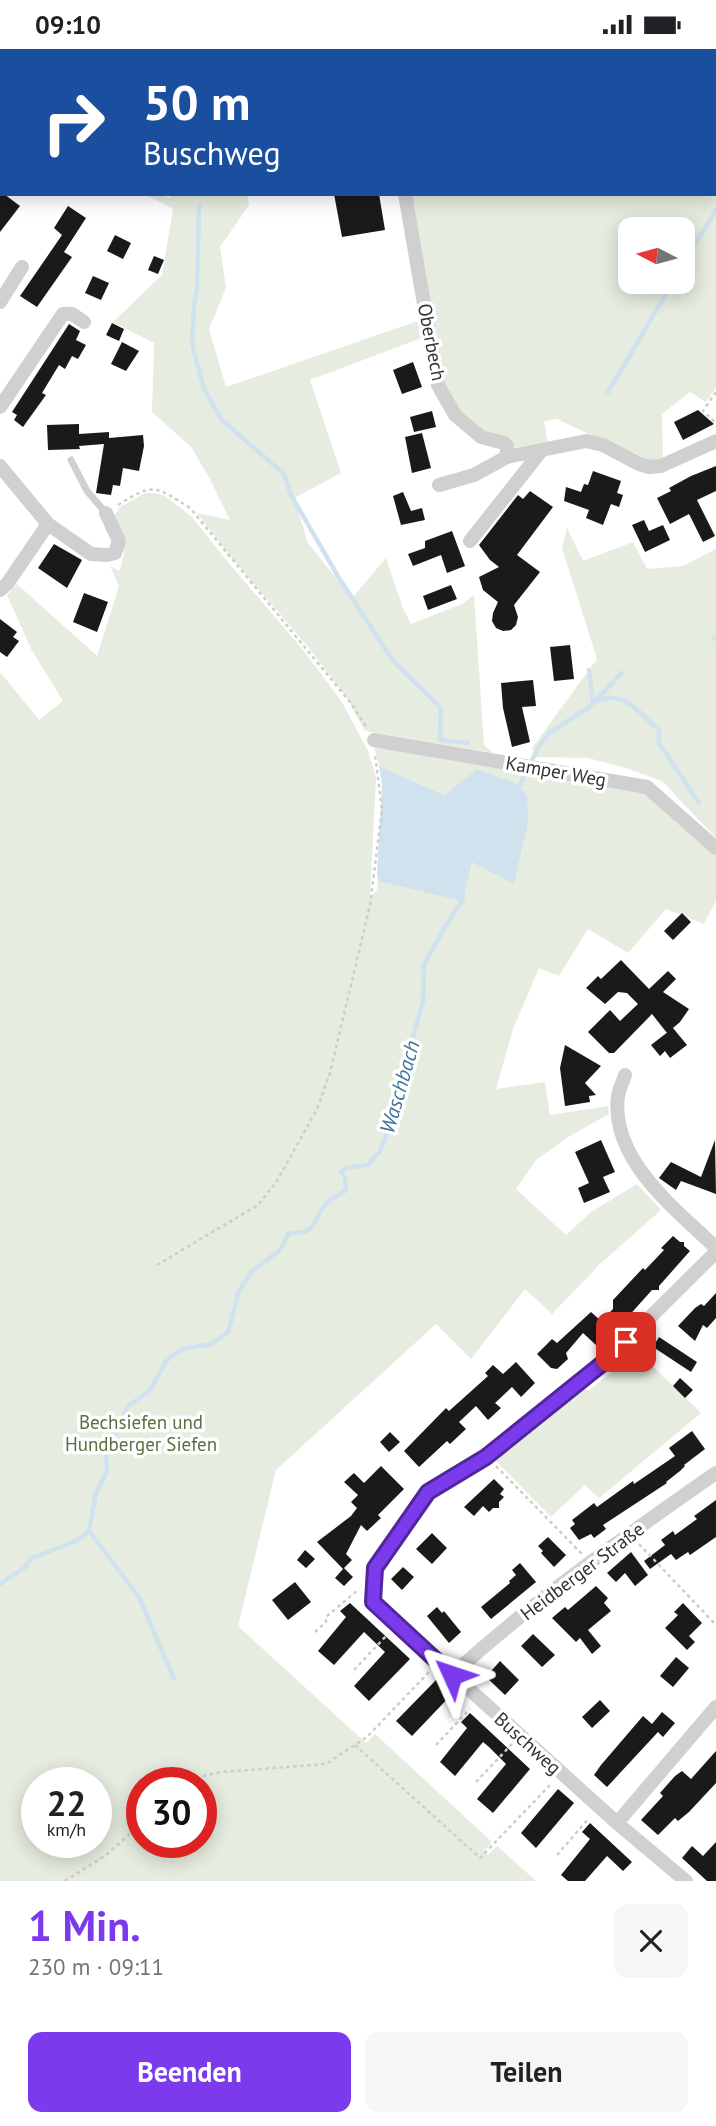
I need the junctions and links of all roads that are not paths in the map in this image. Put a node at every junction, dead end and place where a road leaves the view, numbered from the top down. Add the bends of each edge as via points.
1 (405, 196) edge
2 (22, 267) dead end
3 (0, 302) edge
4 (84, 322) dead end
5 (0, 407) edge
6 (716, 441) edge
7 (542, 450) junction
8 (508, 457) junction
9 (71, 460) dead end
10 (0, 466) edge
11 (439, 485) dead end
12 (106, 513) joint
13 (48, 524) junction
14 (470, 541) dead end
15 (0, 590) edge
16 (374, 740) road end
17 (716, 848) edge
18 (625, 1075) dead end
19 (716, 1250) edge
20 (716, 1472) edge
21 (452, 1675) junction
22 (716, 1707) edge
23 (617, 1823) junction
24 (686, 1881) edge

1 - 8 street, Oberbech via 438,385 455,415 481,437 504,443
2 - 3 street
4 - 5 street via 63,314
6 - 7 street via 649,467 586,441
7 - 8 street
7 - 14 street
8 - 11 street via 474,475
9 - 12 lane via 87,491
10 - 13 street
12 - 13 street via 120,541 115,553 107,555 91,554
13 - 15 street
16 - 17 street, Kamper Weg via 647,787
18 - 19 street via 618,1097 620,1126 630,1154 645,1176
19 - 21 street, Buschweg via 608,1359 486,1457 428,1492 375,1568 373,1602
20 - 21 street, Heidberger Straße via 591,1563
21 - 23 street, Buschweg
22 - 23 street
23 - 24 street, Buschweg

